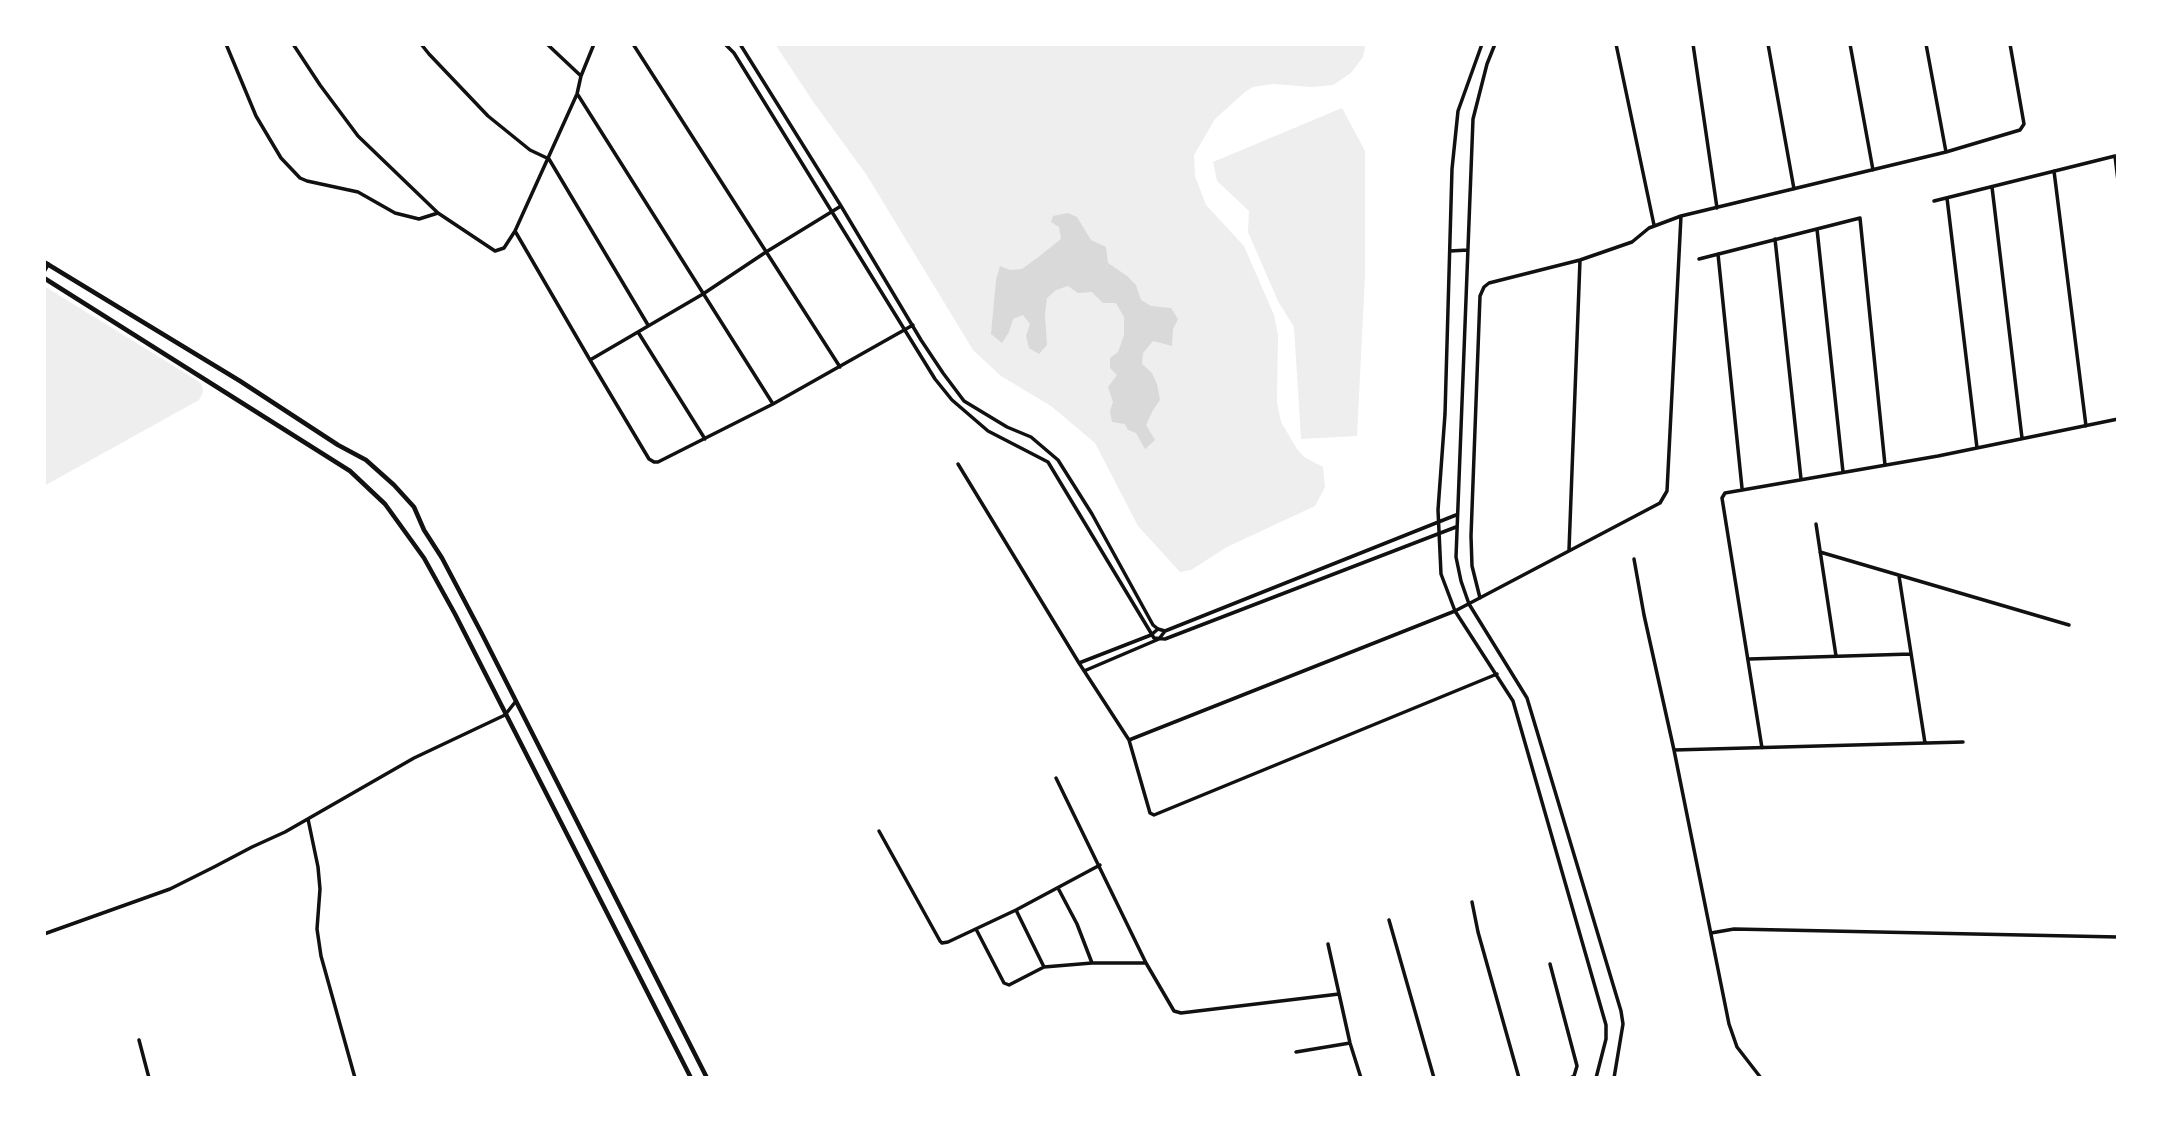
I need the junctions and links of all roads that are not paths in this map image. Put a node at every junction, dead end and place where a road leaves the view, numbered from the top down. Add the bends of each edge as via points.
1 (226, 44) edge
2 (293, 44) edge
3 (421, 44) edge
4 (547, 44) edge
5 (594, 44) edge
6 (634, 44) edge
7 (725, 44) edge
8 (740, 44) edge
9 (1482, 44) edge
10 (1495, 44) edge
11 (1616, 44) edge
12 (1693, 44) edge
13 (1768, 44) edge
14 (1850, 44) edge
15 (1926, 44) edge
16 (2010, 44) edge
17 (581, 76) junction
18 (578, 94) junction
19 (1946, 152) junction
20 (549, 159) junction
21 (1873, 170) junction
22 (2054, 171) junction
23 (2118, 181) edge
24 (1992, 187) junction
25 (1794, 189) junction
26 (1947, 198) junction
27 (1934, 201) dead end
28 (841, 206) junction
29 (1717, 208) junction
30 (832, 212) junction
31 (438, 213) junction
32 (1681, 216) junction
33 (1654, 225) junction
34 (1817, 229) junction
35 (515, 232) junction
36 (1776, 239) junction
37 (1468, 250) junction
38 (1450, 251) junction
39 (766, 252) junction
40 (1718, 254) junction
41 (1699, 258) dead end
42 (1580, 260) junction
43 (46, 263) edge
44 (44, 271) edge
45 (44, 278) edge
46 (703, 294) junction
47 (648, 325) junction
48 (913, 326) junction
49 (903, 330) junction
50 (638, 332) junction
51 (590, 360) junction
52 (839, 367) junction
53 (773, 404) junction
54 (2118, 419) edge
55 (2086, 425) junction
56 (705, 439) junction
57 (2022, 439) junction
58 (1977, 448) junction
59 (958, 464) dead end
60 (1885, 465) junction
61 (1843, 472) junction
62 (1801, 479) junction
63 (1742, 489) junction
64 (1457, 514) junction
65 (1438, 521) junction
66 (1816, 524) dead end
67 (1456, 527) junction
68 (1437, 534) junction
69 (1569, 550) junction
70 (1820, 552) junction
71 (1634, 559) dead end
72 (1899, 576) junction
73 (1480, 598) junction
74 (1469, 604) junction
75 (1455, 611) junction
76 (2069, 625) dead end
77 (1158, 629) junction
78 (1165, 631) junction
79 (1151, 635) junction
80 (1159, 639) junction
81 (1911, 654) junction
82 (1836, 656) junction
83 (1749, 659) junction
84 (1079, 663) junction
85 (1084, 671) junction
86 (1497, 674) junction
87 (516, 701) junction
88 (505, 715) junction
89 (1129, 740) junction
90 (1963, 742) dead end
91 (1925, 743) junction
92 (1762, 748) junction
93 (1674, 750) junction
94 (1056, 778) dead end
95 (308, 819) junction
96 (879, 831) dead end
97 (1100, 865) junction
98 (1058, 888) junction
99 (1472, 902) dead end
100 (1016, 910) junction
101 (1389, 920) dead end
102 (976, 929) junction
103 (1711, 933) junction
104 (44, 934) edge
105 (2118, 937) edge
106 (1328, 944) dead end
107 (1092, 963) junction
108 (1146, 963) junction
109 (1550, 964) dead end
110 (1044, 967) junction
111 (1339, 994) junction
112 (139, 1040) dead end
113 (1350, 1043) junction
114 (1296, 1052) dead end
115 (149, 1078) edge
116 (355, 1078) edge
117 (691, 1078) edge
118 (707, 1078) edge
119 (1361, 1078) edge
120 (1434, 1078) edge
121 (1519, 1078) edge
122 (1570, 1078) edge
123 (1596, 1078) edge
124 (1614, 1078) edge
125 (1762, 1078) edge

1 - 31 street via 256,116 281,159 300,178 358,192 394,213 419,219
2 - 31 street via 358,136
3 - 20 street via 488,116 530,150
4 - 17 street
5 - 17 street
6 - 39 street
7 - 30 street
8 - 28 street
9 - 38 street via 1458,111
10 - 37 street via 1473,119
11 - 33 street
12 - 29 street
13 - 25 street
14 - 21 street
15 - 19 street
16 - 19 street via 2024,124 2020,130
17 - 18 street
18 - 20 street
18 - 46 street
19 - 21 street
20 - 35 street
20 - 47 street
21 - 25 street
22 - 23 street via 2115,156
22 - 24 street
22 - 55 street
24 - 26 street
24 - 57 street
25 - 29 street
26 - 27 street
26 - 58 street
28 - 30 street
28 - 48 street
29 - 32 street
30 - 39 street
30 - 49 street
31 - 35 street via 495,251 504,248
32 - 33 street
32 - 69 street via 1665,497
33 - 42 street via 1632,242
34 - 36 street
34 - 60 street via 1860,218
34 - 61 street
35 - 51 street
36 - 40 street
36 - 62 street
37 - 38 street
37 - 64 street
38 - 65 street
39 - 46 street
39 - 52 street
40 - 41 street
40 - 63 street
42 - 69 street
42 - 73 street via 1489,283 1480,296 1471,536
43 - 44 street
43 - 87 street via 366,460 394,485 414,507
45 - 88 street via 350,471 385,504 424,558
46 - 47 street
46 - 53 street
47 - 50 street
48 - 49 street
48 - 77 street via 964,401 1031,437 1058,460
49 - 52 street
49 - 79 street via 952,400 988,430 1048,462
50 - 51 street
50 - 56 street
51 - 56 street via 654,462
52 - 53 street
53 - 56 street
54 - 55 street
55 - 57 street
57 - 58 street
58 - 60 street
59 - 84 street
60 - 61 street
61 - 62 street
62 - 63 street
63 - 83 street via 1722,498
64 - 65 street
64 - 67 street
65 - 68 street
65 - 78 street
66 - 70 street
67 - 68 street
67 - 74 street via 1456,557
68 - 75 street via 1441,574
68 - 80 street
69 - 73 street
70 - 72 street
70 - 82 street
71 - 93 street
72 - 76 street
72 - 81 street
73 - 74 street
74 - 75 street
74 - 124 street via 1527,698 1621,1011
75 - 86 street
75 - 89 street
77 - 78 street
77 - 79 street
78 - 80 street
79 - 80 street
79 - 84 street
80 - 85 street
81 - 82 street
81 - 91 street
82 - 83 street
83 - 92 street
84 - 85 street
85 - 89 street
86 - 89 street via 1159,815 1150,813
86 - 123 street via 1513,701 1606,1025
87 - 88 street
87 - 118 street
88 - 95 street via 414,758
88 - 117 street
90 - 91 street
91 - 92 street
92 - 93 street
93 - 103 street
94 - 97 street
95 - 104 street via 170,889
95 - 116 street via 318,867 321,956
96 - 102 street via 940,941
97 - 98 street
97 - 108 street
98 - 100 street
98 - 107 street
99 - 121 street
100 - 102 street
100 - 110 street
101 - 120 street
102 - 110 street via 1006,984
103 - 105 street via 1734,929
103 - 125 street via 1734,1039
106 - 111 street
107 - 108 street
107 - 110 street
108 - 111 street via 1174,1011 1181,1013
109 - 122 street via 1577,1066
111 - 113 street
112 - 115 street
113 - 114 street
113 - 119 street

